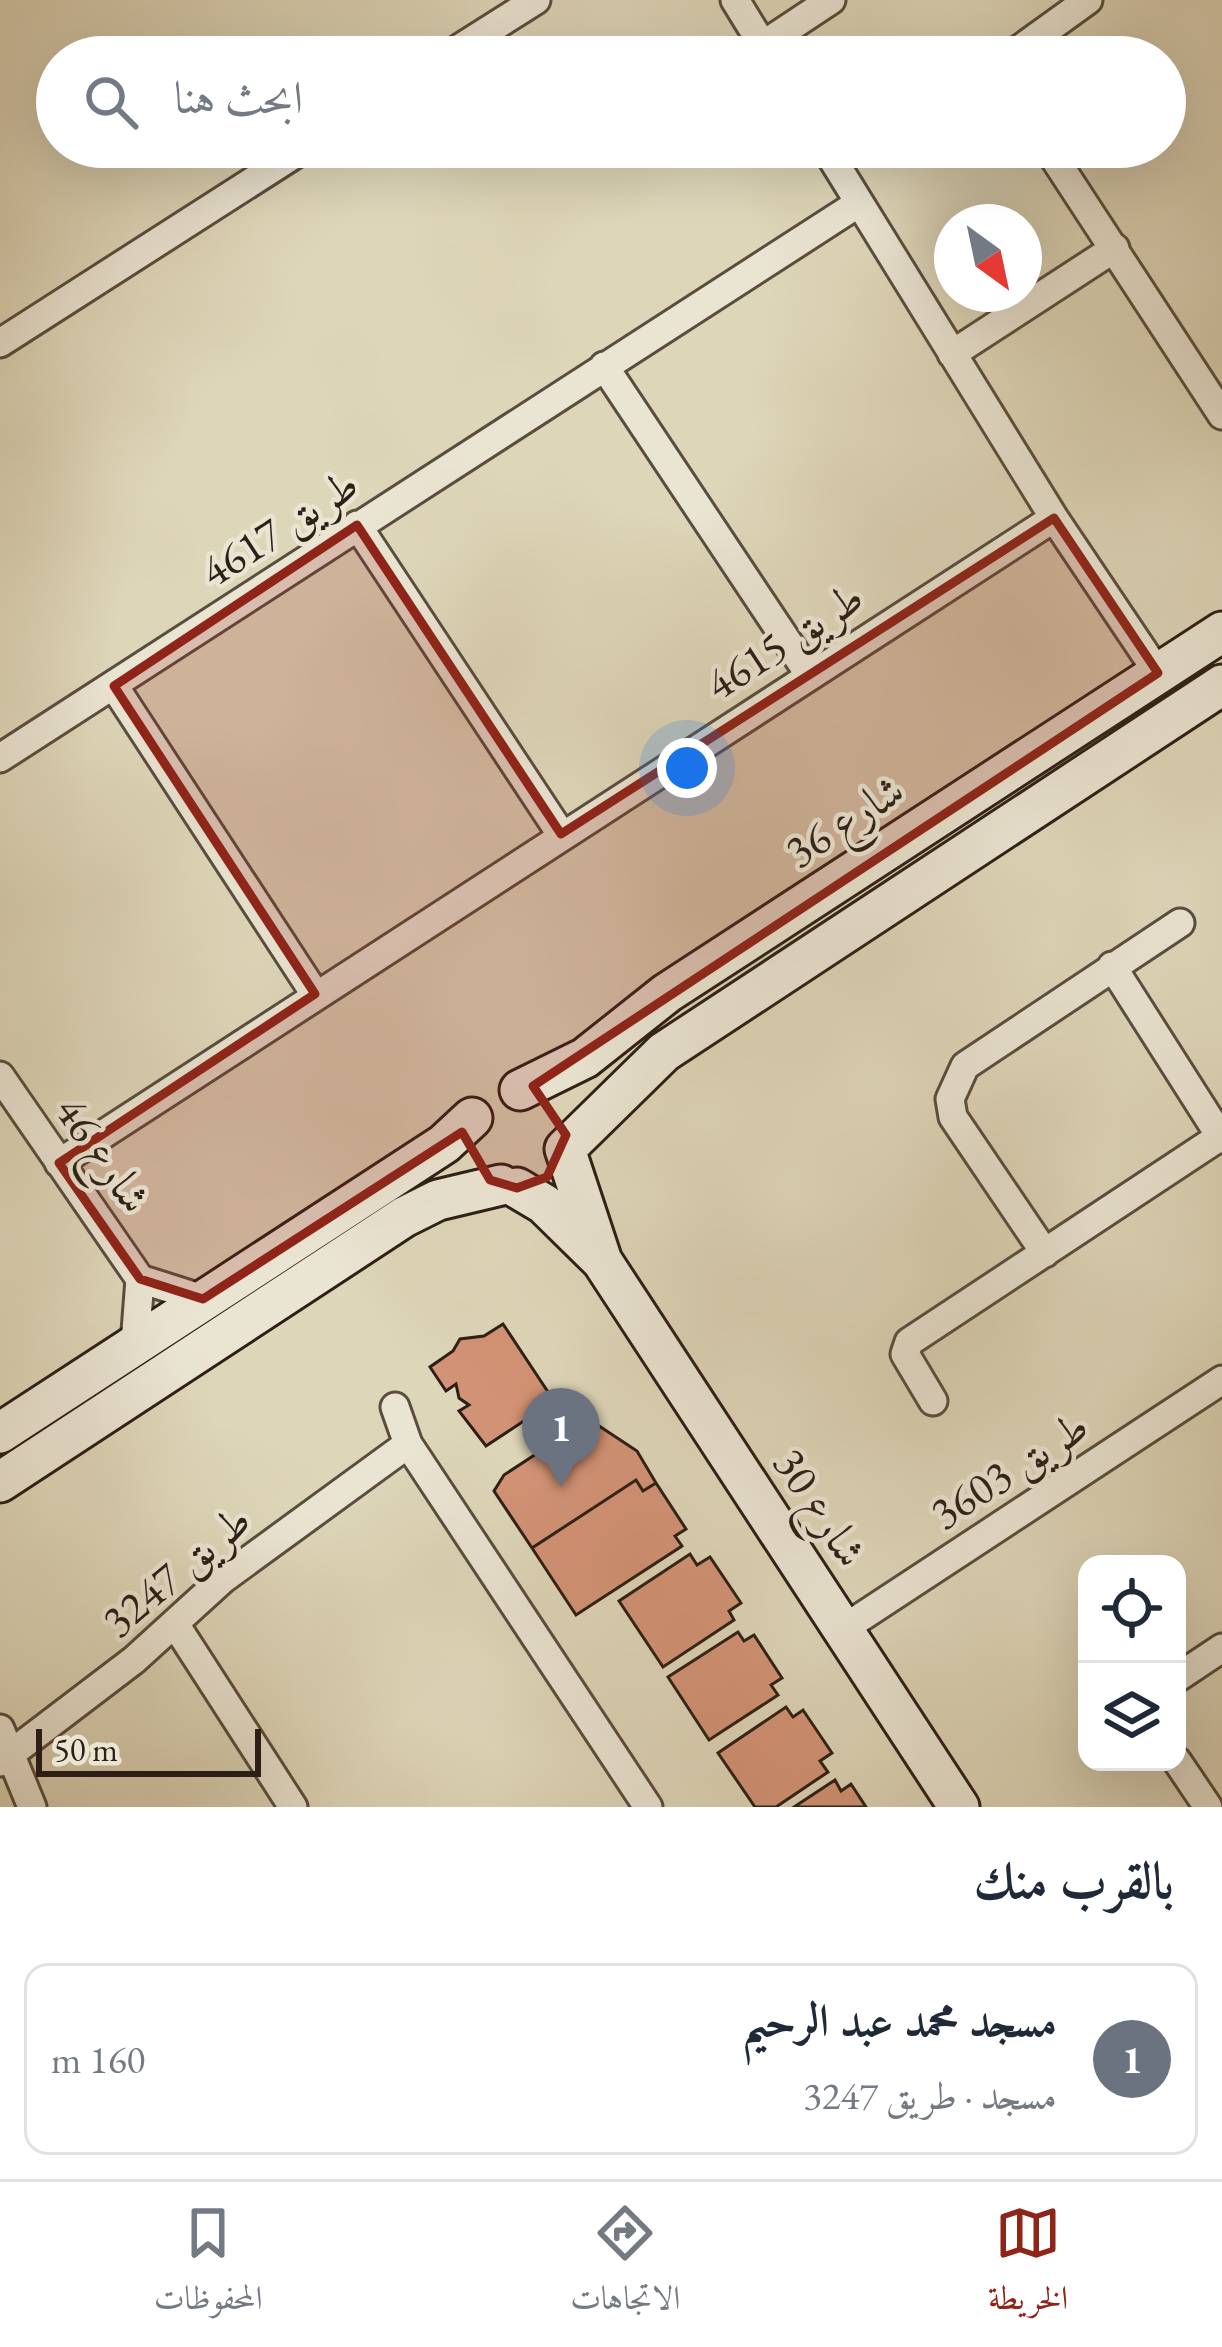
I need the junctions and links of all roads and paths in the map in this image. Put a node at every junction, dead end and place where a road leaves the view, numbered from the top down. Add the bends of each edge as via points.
1 (536, 0) edge
2 (735, 0) edge
3 (831, 0) edge
4 (1088, 0) edge
5 (479, 36) edge
6 (757, 36) edge
7 (785, 36) edge
8 (1038, 36) edge
9 (273, 168) edge
10 (838, 168) edge
11 (1061, 168) edge
12 (859, 203) junction
13 (1115, 248) junction
14 (0, 343) edge
15 (952, 354) junction
16 (604, 366) junction
17 (1222, 416) edge
18 (1054, 518) junction
19 (357, 525) junction
20 (1222, 632) edge
21 (1158, 673) junction
22 (809, 674) junction
23 (1222, 685) edge
24 (114, 686) junction
25 (0, 758) edge
26 (561, 834) junction
27 (1180, 922) dead end
28 (1112, 966) junction
29 (315, 994) junction
30 (0, 1076) edge
31 (520, 1090) junction
32 (472, 1118) junction
33 (1221, 1137) edge
34 (565, 1149) junction
35 (59, 1163) junction
36 (509, 1186) junction
37 (1045, 1252) junction
38 (602, 1261) junction
39 (140, 1279) junction
40 (203, 1299) junction
41 (135, 1345) junction
42 (1222, 1380) edge
43 (933, 1401) dead end
44 (395, 1406) dead end
45 (0, 1433) edge
46 (408, 1444) junction
47 (0, 1482) edge
48 (175, 1624) junction
49 (843, 1629) junction
50 (1222, 1648) edge
51 (1186, 1672) edge
52 (3, 1749) edge
53 (1183, 1771) edge
54 (32, 1807) edge
55 (293, 1807) edge
56 (648, 1807) edge
57 (959, 1807) edge
58 (1208, 1807) edge

1 - 5 street
2 - 6 street
3 - 7 street
4 - 8 street
9 - 14 street
10 - 12 street
11 - 13 street
12 - 15 street
12 - 16 street, طريق 4617
13 - 15 street
13 - 17 street
15 - 18 street
16 - 19 street, طريق 4617
16 - 22 street
18 - 21 street
18 - 22 street, طريق 4615
19 - 24 street, طريق 4617
19 - 26 street
20 - 21 street, شارع 36
21 - 31 street, شارع 36 via 667,993 585,1058
22 - 26 street, طريق 4615
23 - 34 street via 664,1052
24 - 25 street, طريق 4617
24 - 29 street
26 - 29 street, طريق 4615
27 - 28 street
28 - 33 street
28 - 37 street via 965,1066 950,1099 953,1117
29 - 35 street, طريق 4615
30 - 35 street, شارع 46
31 - 32 street via 492,1097
31 - 34 street via 556,1109
32 - 36 street via 474,1163
32 - 40 street
33 - 37 street
34 - 36 street via 547,1177
34 - 38 street, شارع 30
35 - 39 street, شارع 46
36 - 38 street, شارع 30 via 544,1204
36 - 47 street via 438,1200 404,1217
37 - 43 street via 906,1346
38 - 49 street, شارع 30
39 - 40 street, شارع 46
39 - 41 street, شارع 46
40 - 41 street
41 - 45 street
42 - 49 street, طريق 3603
44 - 46 street
46 - 48 street, طريق 3247 via 223,1579
46 - 56 street
48 - 52 street, طريق 3247
48 - 55 street
49 - 57 street, شارع 30
50 - 51 street
52 - 54 street
53 - 58 street

